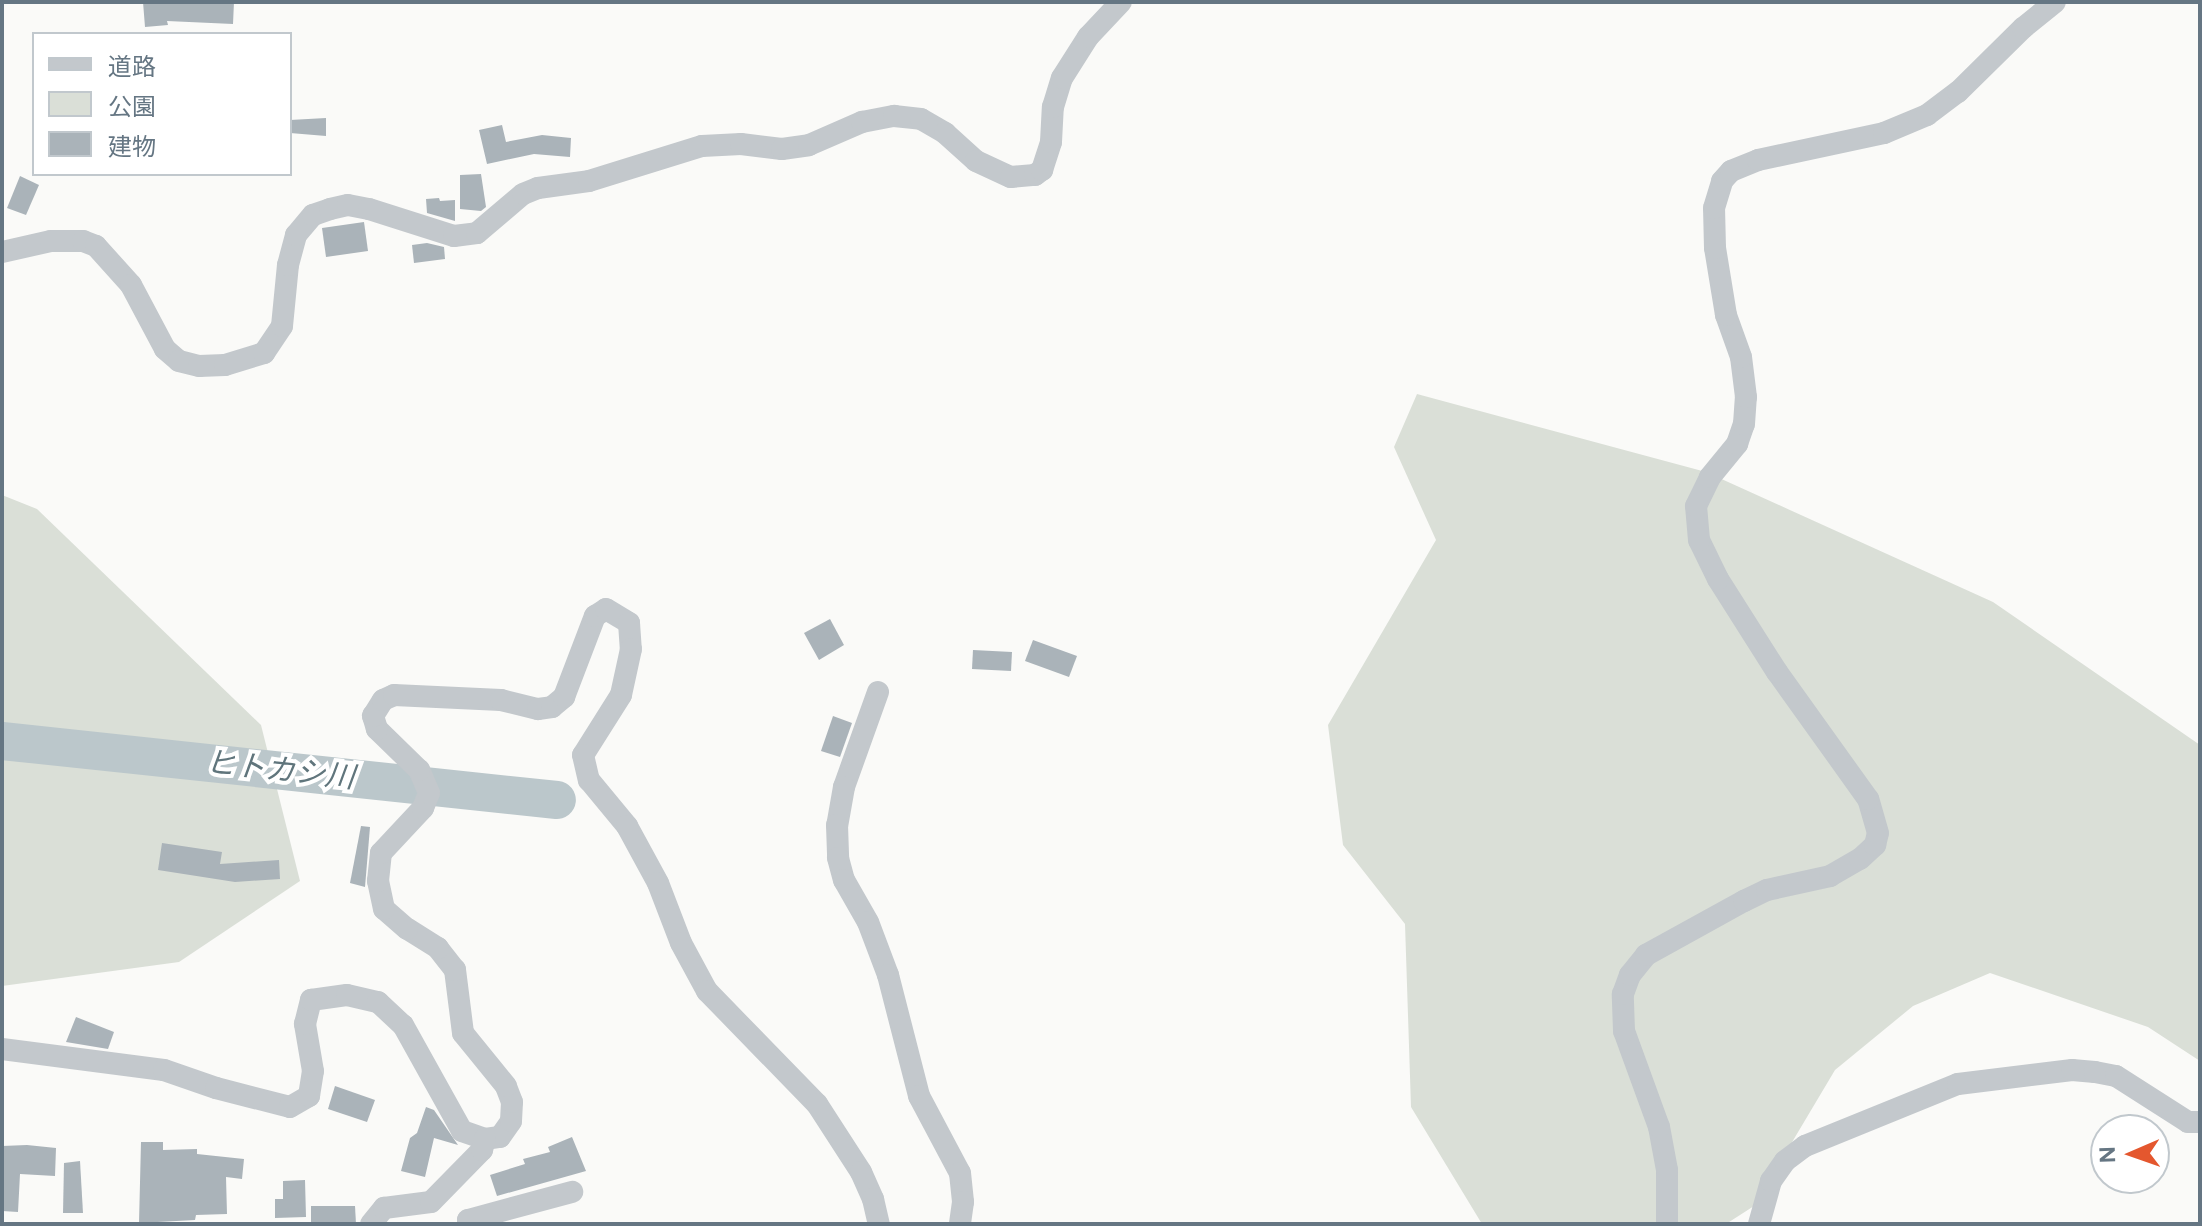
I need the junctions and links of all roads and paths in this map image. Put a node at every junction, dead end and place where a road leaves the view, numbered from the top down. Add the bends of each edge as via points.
1 (1121, 2) edge
2 (2055, 2) edge
3 (2, 252) edge
4 (878, 692) dead end
5 (2, 1049) edge
6 (2200, 1122) edge
7 (485, 1139) junction
8 (572, 1192) dead end
9 (538, 1201) junction
10 (371, 1224) edge
11 (468, 1224) edge
12 (541, 1224) edge
13 (879, 1224) edge
14 (960, 1224) edge
15 (1667, 1224) edge
16 (1759, 1224) edge

1 - 3 street via 1088,37 1062,78 1051,142 1042,170 1035,175 1011,177 976,161 921,119 894,116 862,122 809,145 702,146 589,181 538,188 523,194 477,233 454,236 348,205 330,209 313,215 296,235 282,326 264,353 225,365 179,361 165,349 131,285 96,246 51,241
2 - 15 street via 1927,115 1884,133 1758,160 1731,171 1722,181 1714,208 1715,248 1746,397 1737,444 1710,477 1696,506 1699,540 1777,672 1868,799 1878,833 1875,845 1860,859 1830,876 1767,890 1744,901 1646,955 1630,975 1623,994 1624,1031 1659,1127 1667,1170
4 - 14 street via 844,787 838,858 888,975 919,1096 960,1173
5 - 7 street via 164,1070 290,1107 309,1096 313,1071 305,1024 311,1000 347,995 378,1002 403,1025 462,1131
6 - 16 street via 2188,1122 2116,1076 2095,1072 1958,1084 1805,1146 1771,1181
7 - 10 street via 482,1150 431,1202 384,1208
7 - 13 street via 500,1137 511,1121 506,1086 463,1033 455,970 438,948 384,909 378,881 381,853 423,808 429,793 419,770 377,729 373,716 383,700 394,695 552,707 564,697 595,616 606,609 629,623 631,649 621,695 583,755 589,780 627,826 707,991 817,1104 861,1172
8 - 9 street
9 - 11 street
9 - 12 street

